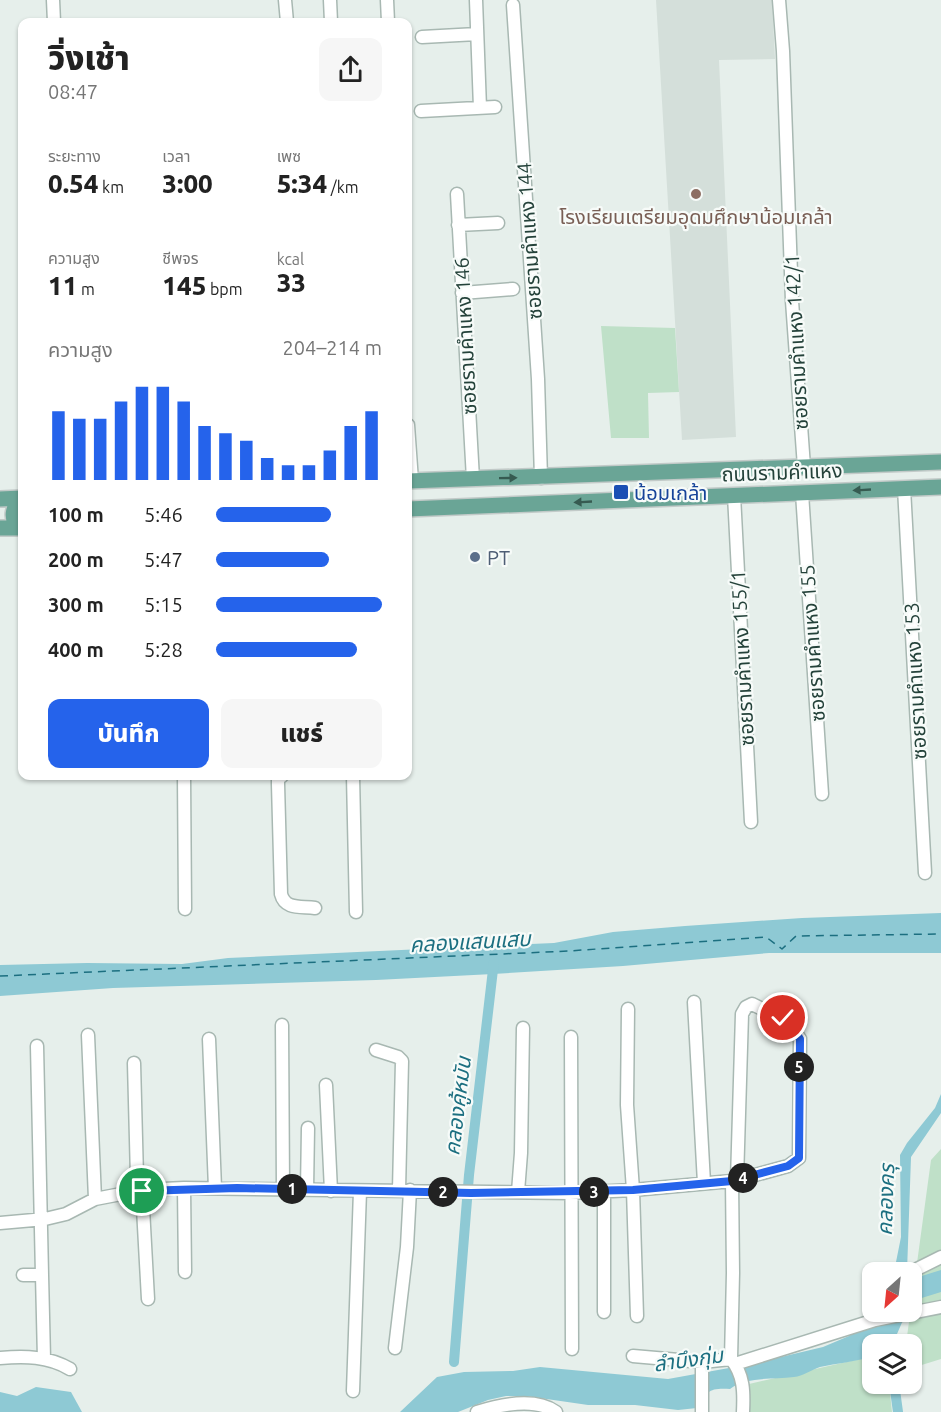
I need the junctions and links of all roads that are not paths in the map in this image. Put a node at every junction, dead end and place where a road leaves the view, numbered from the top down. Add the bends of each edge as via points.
1 (53, 0) edge
2 (285, 0) edge
3 (330, 0) edge
4 (387, 0) edge
5 (476, 0) edge
6 (778, 0) edge
7 (513, 5) dead end
8 (54, 18) edge
9 (287, 18) edge
10 (331, 18) edge
11 (388, 18) edge
12 (477, 34) junction
13 (422, 37) dead end
14 (519, 104) junction
15 (480, 108) junction
16 (421, 111) dead end
17 (456, 194) dead end
18 (498, 223) dead end
19 (458, 225) junction
20 (513, 289) dead end
21 (462, 293) junction
22 (941, 462) edge
23 (804, 467) junction
24 (473, 478) junction
25 (542, 478) junction
26 (412, 481) edge
27 (941, 487) edge
28 (904, 488) junction
29 (802, 493) junction
30 (734, 495) junction
31 (18, 498) edge
32 (0, 499) edge
33 (18, 504) edge
34 (412, 509) edge
35 (18, 525) edge
36 (0, 528) edge
37 (18, 528) edge
38 (184, 780) edge
39 (278, 780) edge
40 (353, 780) edge
41 (822, 794) dead end
42 (751, 822) dead end
43 (925, 873) dead end
44 (315, 908) dead end
45 (185, 909) dead end
46 (356, 912) dead end
47 (694, 1002) dead end
48 (628, 1009) dead end
49 (282, 1025) dead end
50 (523, 1029) dead end
51 (88, 1035) dead end
52 (570, 1037) dead end
53 (209, 1039) dead end
54 (37, 1046) dead end
55 (376, 1050) dead end
56 (134, 1063) dead end
57 (326, 1085) dead end
58 (308, 1128) dead end
59 (734, 1180) junction
60 (704, 1183) junction
61 (184, 1188) junction
62 (215, 1188) junction
63 (284, 1189) junction
64 (307, 1190) junction
65 (405, 1190) junction
66 (633, 1190) junction
67 (142, 1191) junction
68 (331, 1191) junction
69 (360, 1191) junction
70 (604, 1191) junction
71 (518, 1192) junction
72 (570, 1193) junction
73 (95, 1199) junction
74 (40, 1220) junction
75 (0, 1223) edge
76 (941, 1257) edge
77 (922, 1266) edge
78 (185, 1272) dead end
79 (23, 1275) dead end
80 (42, 1275) junction
81 (148, 1299) dead end
82 (922, 1306) edge
83 (941, 1306) edge
84 (604, 1312) dead end
85 (637, 1316) dead end
86 (868, 1322) edge
87 (395, 1348) dead end
88 (572, 1349) dead end
89 (633, 1356) dead end
90 (0, 1358) edge
91 (44, 1359) junction
92 (735, 1363) junction
93 (703, 1366) junction
94 (70, 1369) dead end
95 (353, 1391) dead end
96 (702, 1409) edge
97 (477, 1412) edge
98 (556, 1412) edge
99 (743, 1412) edge

1 - 8 street
2 - 9 street
3 - 10 street
4 - 11 street
5 - 12 street
6 - 23 street, ซอยรามคำแหง 142/1
7 - 14 street, ซอยรามคำแหง 144
12 - 13 street
12 - 15 street
14 - 15 street
14 - 25 street, ซอยรามคำแหง 144
15 - 16 street
17 - 19 street, ซอยรามคำแหง 146
18 - 19 street
19 - 21 street, ซอยรามคำแหง 146
20 - 21 street
21 - 24 street, ซอยรามคำแหง 146
22 - 23 main road, ถนนรามคำแหง
23 - 25 main road, ถนนรามคำแหง
24 -> 25 main road, ถนนรามคำแหง
24 - 26 main road, ถนนรามคำแหง
27 - 28 main road, ถนนรามคำแหง
28 -> 29 main road, ถนนรามคำแหง
28 - 43 street, ซอยรามคำแหง 153
29 - 30 main road, ถนนรามคำแหง
29 - 41 street, ซอยรามคำแหง 155
30 -> 34 main road, ถนนรามคำแหง
30 - 42 street, ซอยรามคำแหง 155/1
31 - 32 main road
33 - 35 main road via 13,515
36 - 37 main road
38 - 45 street
39 - 44 street via 280,894 287,906
40 - 46 street
47 - 60 street
48 - 66 street via 627,1106
49 - 63 street
50 - 71 street
51 - 73 street
52 - 72 street
53 - 62 street
54 - 74 street
55 - 65 street via 402,1061
56 - 67 street via 136,1178
57 - 68 street
58 - 64 street
59 - 59 street via 788,1166 799,1158 800,1039 787,1021 752,1004 742,1014
59 - 60 street
59 - 92 street
60 - 66 street
61 - 62 street
61 - 67 street
61 - 78 street
62 - 63 street
63 - 64 street
64 - 68 street
65 - 69 street
65 - 71 street
65 - 87 street via 407,1247
66 - 70 street
66 - 85 street
67 - 73 street
67 - 81 street
68 - 69 street
69 - 95 street
70 - 72 street
70 - 84 street
71 - 72 street
72 - 88 street
73 - 74 street via 66,1214
74 - 75 street
74 - 80 street
76 - 77 street
79 - 80 street
80 - 91 street
82 - 83 street
86 - 92 street
89 - 93 street
90 - 91 street
91 - 94 street
92 - 93 street
92 - 99 street via 743,1384
93 - 96 street
97 - 98 street via 522,1404 548,1407

